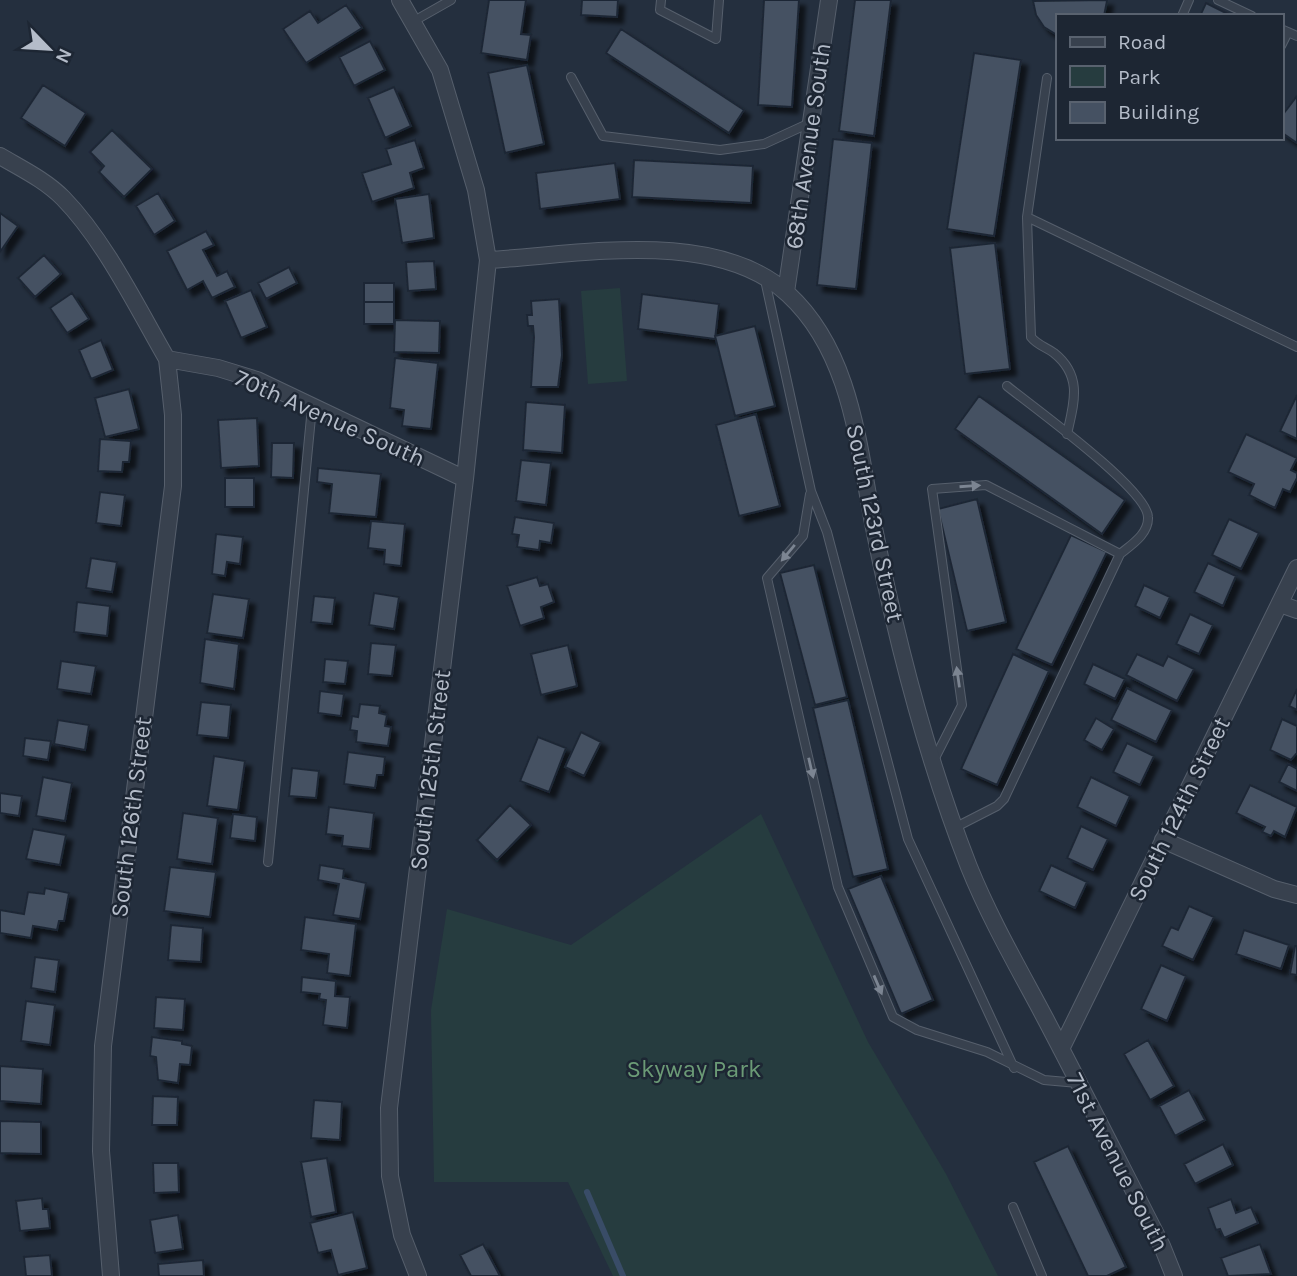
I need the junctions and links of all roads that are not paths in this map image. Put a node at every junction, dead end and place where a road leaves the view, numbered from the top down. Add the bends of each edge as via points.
1 (400, 0) edge
2 (452, 0) edge
3 (661, 0) edge
4 (719, 0) edge
5 (830, 0) edge
6 (1218, 0) edge
7 (1248, 14) edge
8 (414, 21) junction
9 (1285, 31) edge
10 (1297, 36) edge
11 (571, 77) dead end
12 (1047, 78) dead end
13 (811, 121) junction
14 (0, 156) edge
15 (1027, 217) junction
16 (488, 260) junction
17 (765, 279) junction
18 (786, 292) junction
19 (1297, 347) edge
20 (167, 359) junction
21 (1007, 386) dead end
22 (312, 407) junction
23 (1067, 434) junction
24 (466, 480) junction
25 (811, 491) junction
26 (1120, 554) junction
27 (1297, 568) edge
28 (1280, 604) junction
29 (1297, 610) edge
30 (933, 762) junction
31 (956, 827) junction
32 (1163, 840) junction
33 (268, 862) dead end
34 (1297, 895) edge
35 (1061, 1049) junction
36 (1014, 1068) junction
37 (1079, 1083) junction
38 (1013, 1207) dead end
39 (111, 1276) edge
40 (418, 1276) edge
41 (1042, 1276) edge
42 (1174, 1276) edge

1 - 8 street, South 125th Street
2 - 8 lane
3 - 4 lane via 660,10 716,39
5 - 13 street, 68th Avenue South
6 - 7 lane
8 - 16 street, South 125th Street via 440,70 456,120 476,190
9 - 10 lane
11 - 13 lane via 603,136 720,150 764,144
12 - 15 lane
13 - 18 street, 68th Avenue South
14 - 20 street via 64,199 119,276
15 - 19 lane
15 - 23 lane via 1031,337 1063,360 1075,380
16 - 17 street, South 123rd Street via 660,250 707,254 749,268
16 - 24 street, South 125th Street
17 - 18 street, South 123rd Street
17 - 25 lane
18 - 30 street, South 123rd Street via 816,325 850,401 887,593
20 - 22 street, 70th Avenue South via 231,372
20 - 39 street, South 126th Street via 173,486 103,1046 101,1152
21 - 23 lane
22 - 24 street, 70th Avenue South
22 - 33 lane
23 - 26 lane via 1144,503 1147,527
24 - 40 street, South 125th Street via 389,1108 390,1176 402,1235
25 - 36 lane via 827,532 908,839
25 -> 36 lane via 803,536 767,578 838,887 893,1017 917,1030 987,1052
30 -> 26 lane via 962,705 932,489 986,485
26 - 31 lane via 1004,799
27 - 28 street, South 124th Street
28 - 29 street
28 - 32 street, South 124th Street
30 - 31 street, South 123rd Street
31 - 35 street, South 123rd Street via 970,869
32 - 34 street
32 - 35 street, South 124th Street
35 - 37 street, 71st Avenue South
36 - 37 lane via 1044,1080
37 - 42 street, 71st Avenue South
38 - 41 lane

